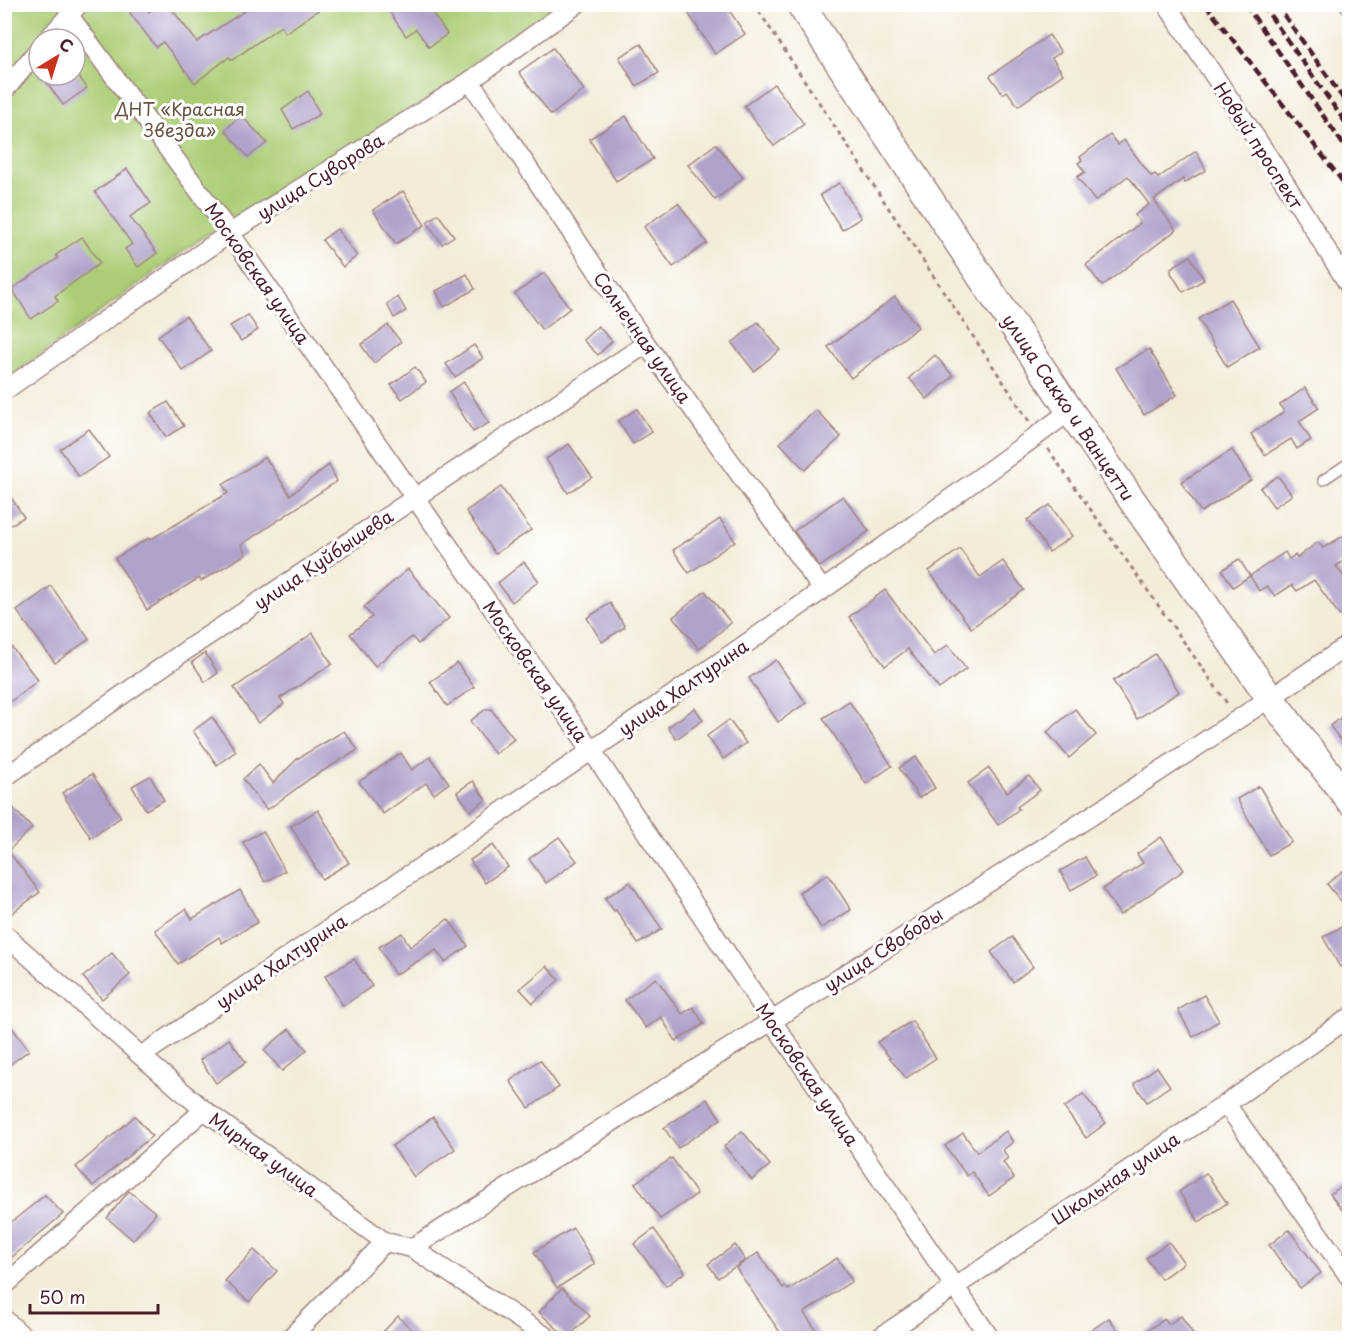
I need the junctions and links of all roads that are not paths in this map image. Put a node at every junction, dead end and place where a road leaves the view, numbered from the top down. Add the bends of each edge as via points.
1 (577, 4) edge
2 (800, 4) edge
3 (1166, 4) edge
4 (74, 8) edge
5 (58, 27) edge
6 (27, 63) edge
7 (470, 81) junction
8 (4, 91) edge
9 (230, 233) junction
10 (1350, 286) edge
11 (646, 344) junction
12 (4, 391) edge
13 (1070, 411) junction
14 (1350, 462) edge
15 (1323, 480) dead end
16 (415, 497) junction
17 (822, 589) junction
18 (1350, 644) edge
19 (1270, 698) junction
20 (592, 751) junction
21 (4, 778) edge
22 (1350, 801) edge
23 (4, 934) edge
24 (1350, 1017) edge
25 (772, 1021) junction
26 (141, 1056) junction
27 (1226, 1104) junction
28 (204, 1110) junction
29 (385, 1242) junction
30 (412, 1248) junction
31 (1350, 1278) edge
32 (4, 1286) edge
33 (953, 1287) junction
34 (4, 1319) edge
35 (25, 1338) edge
36 (290, 1338) edge
37 (548, 1338) edge
38 (879, 1338) edge
39 (990, 1338) edge

1 - 7 street, улица Суворова
2 - 13 main road, улица Сакко и Ванцетти
3 - 10 street, Новый проспект
4 - 5 street
4 - 9 street, Московская улица
6 - 8 street
7 - 9 street, улица Суворова
7 - 11 street, Солнечная улица
9 - 12 street, улица Суворова
9 - 16 street, Московская улица
11 - 16 street, улица Куйбышева
11 - 17 street, Солнечная улица
13 - 17 street, улица Халтурина
13 - 19 main road, улица Сакко и Ванцетти
14 - 15 lane
16 - 20 street, Московская улица
16 - 21 street, улица Куйбышева
17 - 20 street, улица Халтурина
18 - 19 street, улица Свободы
19 - 22 main road, улица Сакко и Ванцетти
19 - 25 street, улица Свободы
20 - 25 street, Московская улица
20 - 26 street, улица Халтурина
23 - 26 street, Мирная улица
24 - 27 street, Школьная улица
25 - 30 street, улица Свободы
25 - 33 street, Московская улица
26 - 28 street, Мирная улица
27 - 31 street
27 - 33 street, Школьная улица
28 - 29 street, Мирная улица
28 - 32 street
29 - 30 street, Мирная улица
29 - 36 street
30 - 37 street, Мирная улица
33 - 38 street, Школьная улица
33 - 39 street, Московская улица
34 - 35 street

